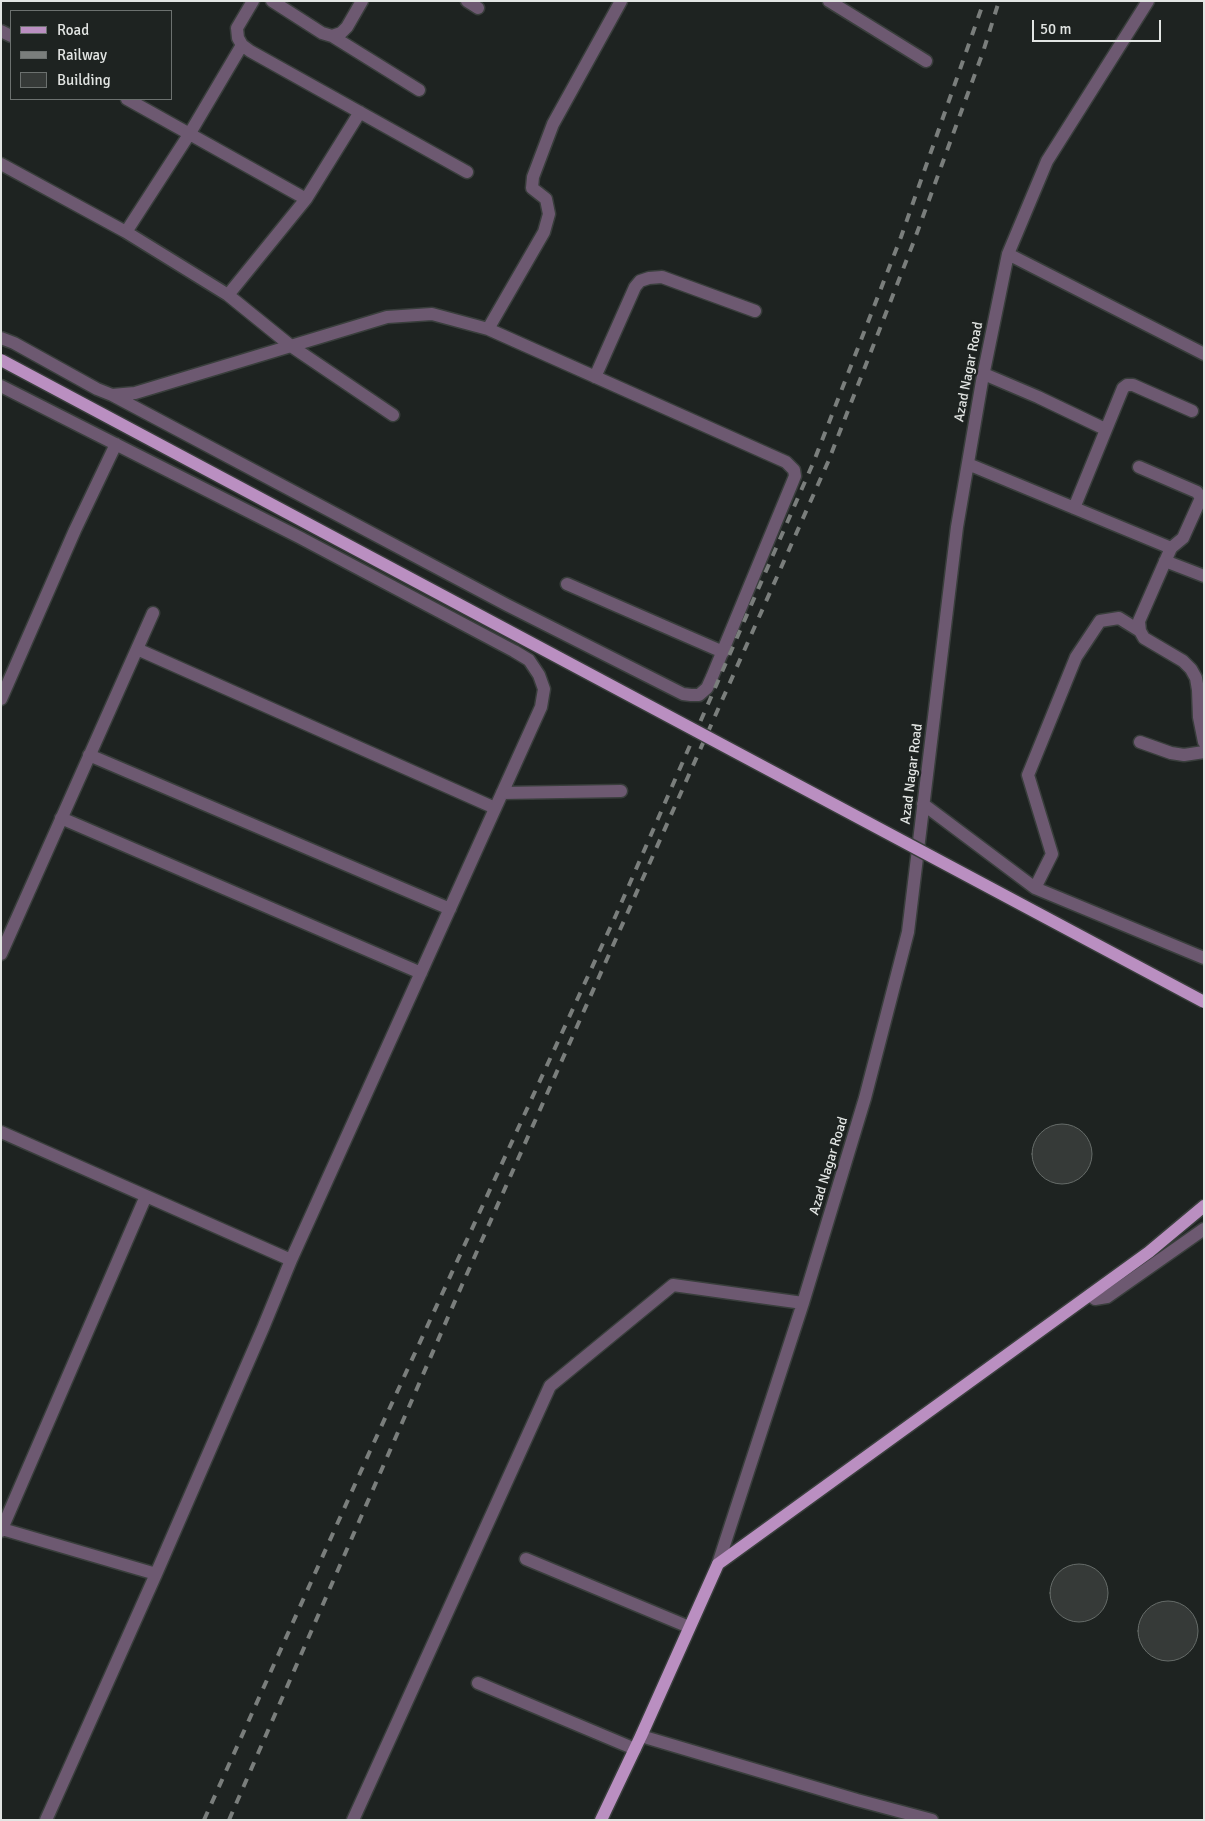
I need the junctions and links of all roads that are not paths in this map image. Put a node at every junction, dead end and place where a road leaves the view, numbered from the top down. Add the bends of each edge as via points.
1 (252, 1) edge
2 (272, 1) edge
3 (362, 1) edge
4 (621, 1) edge
5 (829, 1) edge
6 (1148, 1) edge
7 (332, 36) junction
8 (242, 45) junction
9 (926, 60) dead end
10 (419, 90) dead end
11 (129, 100) edge
12 (360, 112) junction
13 (190, 133) junction
14 (1, 164) edge
15 (468, 172) dead end
16 (306, 199) junction
17 (126, 232) junction
18 (1008, 254) junction
19 (228, 295) junction
20 (755, 311) dead end
21 (488, 329) junction
22 (1, 338) edge
23 (291, 346) junction
24 (1204, 354) edge
25 (1, 360) edge
26 (984, 374) junction
27 (595, 376) junction
28 (1, 386) edge
29 (112, 395) junction
30 (1192, 411) dead end
31 (394, 415) dead end
32 (1105, 429) junction
33 (116, 444) junction
34 (968, 464) junction
35 (1139, 467) dead end
36 (1074, 508) junction
37 (1171, 548) junction
38 (1165, 561) junction
39 (1204, 576) edge
40 (567, 584) dead end
41 (153, 613) dead end
42 (1140, 631) junction
43 (137, 649) junction
44 (723, 652) junction
45 (1, 699) edge
46 (1140, 742) dead end
47 (1204, 742) edge
48 (1204, 752) edge
49 (89, 755) junction
50 (621, 791) dead end
51 (502, 793) junction
52 (923, 804) junction
53 (495, 808) junction
54 (62, 818) junction
55 (1035, 888) junction
56 (450, 909) junction
57 (1, 954) edge
58 (1204, 958) edge
59 (421, 973) junction
60 (1204, 1002) edge
61 (1, 1132) edge
62 (146, 1196) junction
63 (1201, 1208) edge
64 (1204, 1229) edge
65 (291, 1260) junction
66 (1090, 1295) junction
67 (803, 1303) junction
68 (2, 1530) edge
69 (526, 1559) dead end
70 (718, 1564) junction
71 (156, 1574) junction
72 (688, 1627) junction
73 (478, 1684) dead end
74 (641, 1736) junction
75 (635, 1749) junction
76 (46, 1820) edge
77 (353, 1820) edge
78 (601, 1820) edge
79 (932, 1820) edge

1 - 8 street via 237,28
2 - 7 street
3 - 7 street via 347,27
4 - 21 street via 553,124 532,177 532,188 546,199 549,214 544,232
5 - 9 street
6 - 18 street, Azad Nagar Road via 1047,161
7 - 10 street
8 - 12 street
8 - 13 street
11 - 13 street
12 - 15 street
12 - 16 street
13 - 16 street
13 - 17 street
14 - 17 street
16 - 19 street
17 - 19 street
18 - 24 street
18 - 26 street, Azad Nagar Road
19 - 23 street
20 - 27 street via 662,277 640,280 634,286
21 - 23 street via 432,314 408,314 387,317
21 - 27 street
22 - 29 street
23 - 29 street via 135,393
23 - 31 street
25 - 60 main road, bridge
26 - 32 street
26 - 34 street, Azad Nagar Road
27 - 44 street via 786,462 794,470 794,483
28 - 33 street
29 - 44 street via 507,605 683,694 699,695 707,688
30 - 32 street via 1132,384 1127,385 1119,394
32 - 36 street
33 - 45 street via 74,530
33 - 51 street via 529,660 544,689 541,707
34 - 36 street
34 - 52 street, Azad Nagar Road via 957,527
35 - 37 street via 1200,495 1201,500 1189,528
36 - 37 street
37 - 38 street
38 - 39 street
38 - 42 street via 1140,621
40 - 44 street
41 - 43 street
42 - 47 street via 1144,638 1191,669 1196,678
42 - 55 street via 1119,618 1100,621 1076,657 1035,757 1028,775 1052,854
43 - 49 street
43 - 53 street
46 - 48 street via 1171,753
49 - 54 street
49 - 56 street
50 - 51 street
51 - 53 street
52 - 55 street
52 - 67 street, Azad Nagar Road via 908,932 865,1098
53 - 56 street
54 - 57 street
54 - 59 street
55 - 58 street
56 - 59 street
59 - 65 street
61 - 62 street
62 - 65 street
62 - 68 street
63 - 66 main road via 1149,1252
64 - 66 street via 1108,1297 1095,1299
65 - 71 street
66 - 70 main road
67 - 70 street, Azad Nagar Road
67 - 77 street via 673,1285 550,1386
68 - 71 street
69 - 72 street
70 - 72 main road
71 - 76 street
72 - 74 main road
73 - 75 street
74 - 75 main road
74 - 79 street
75 - 78 main road

